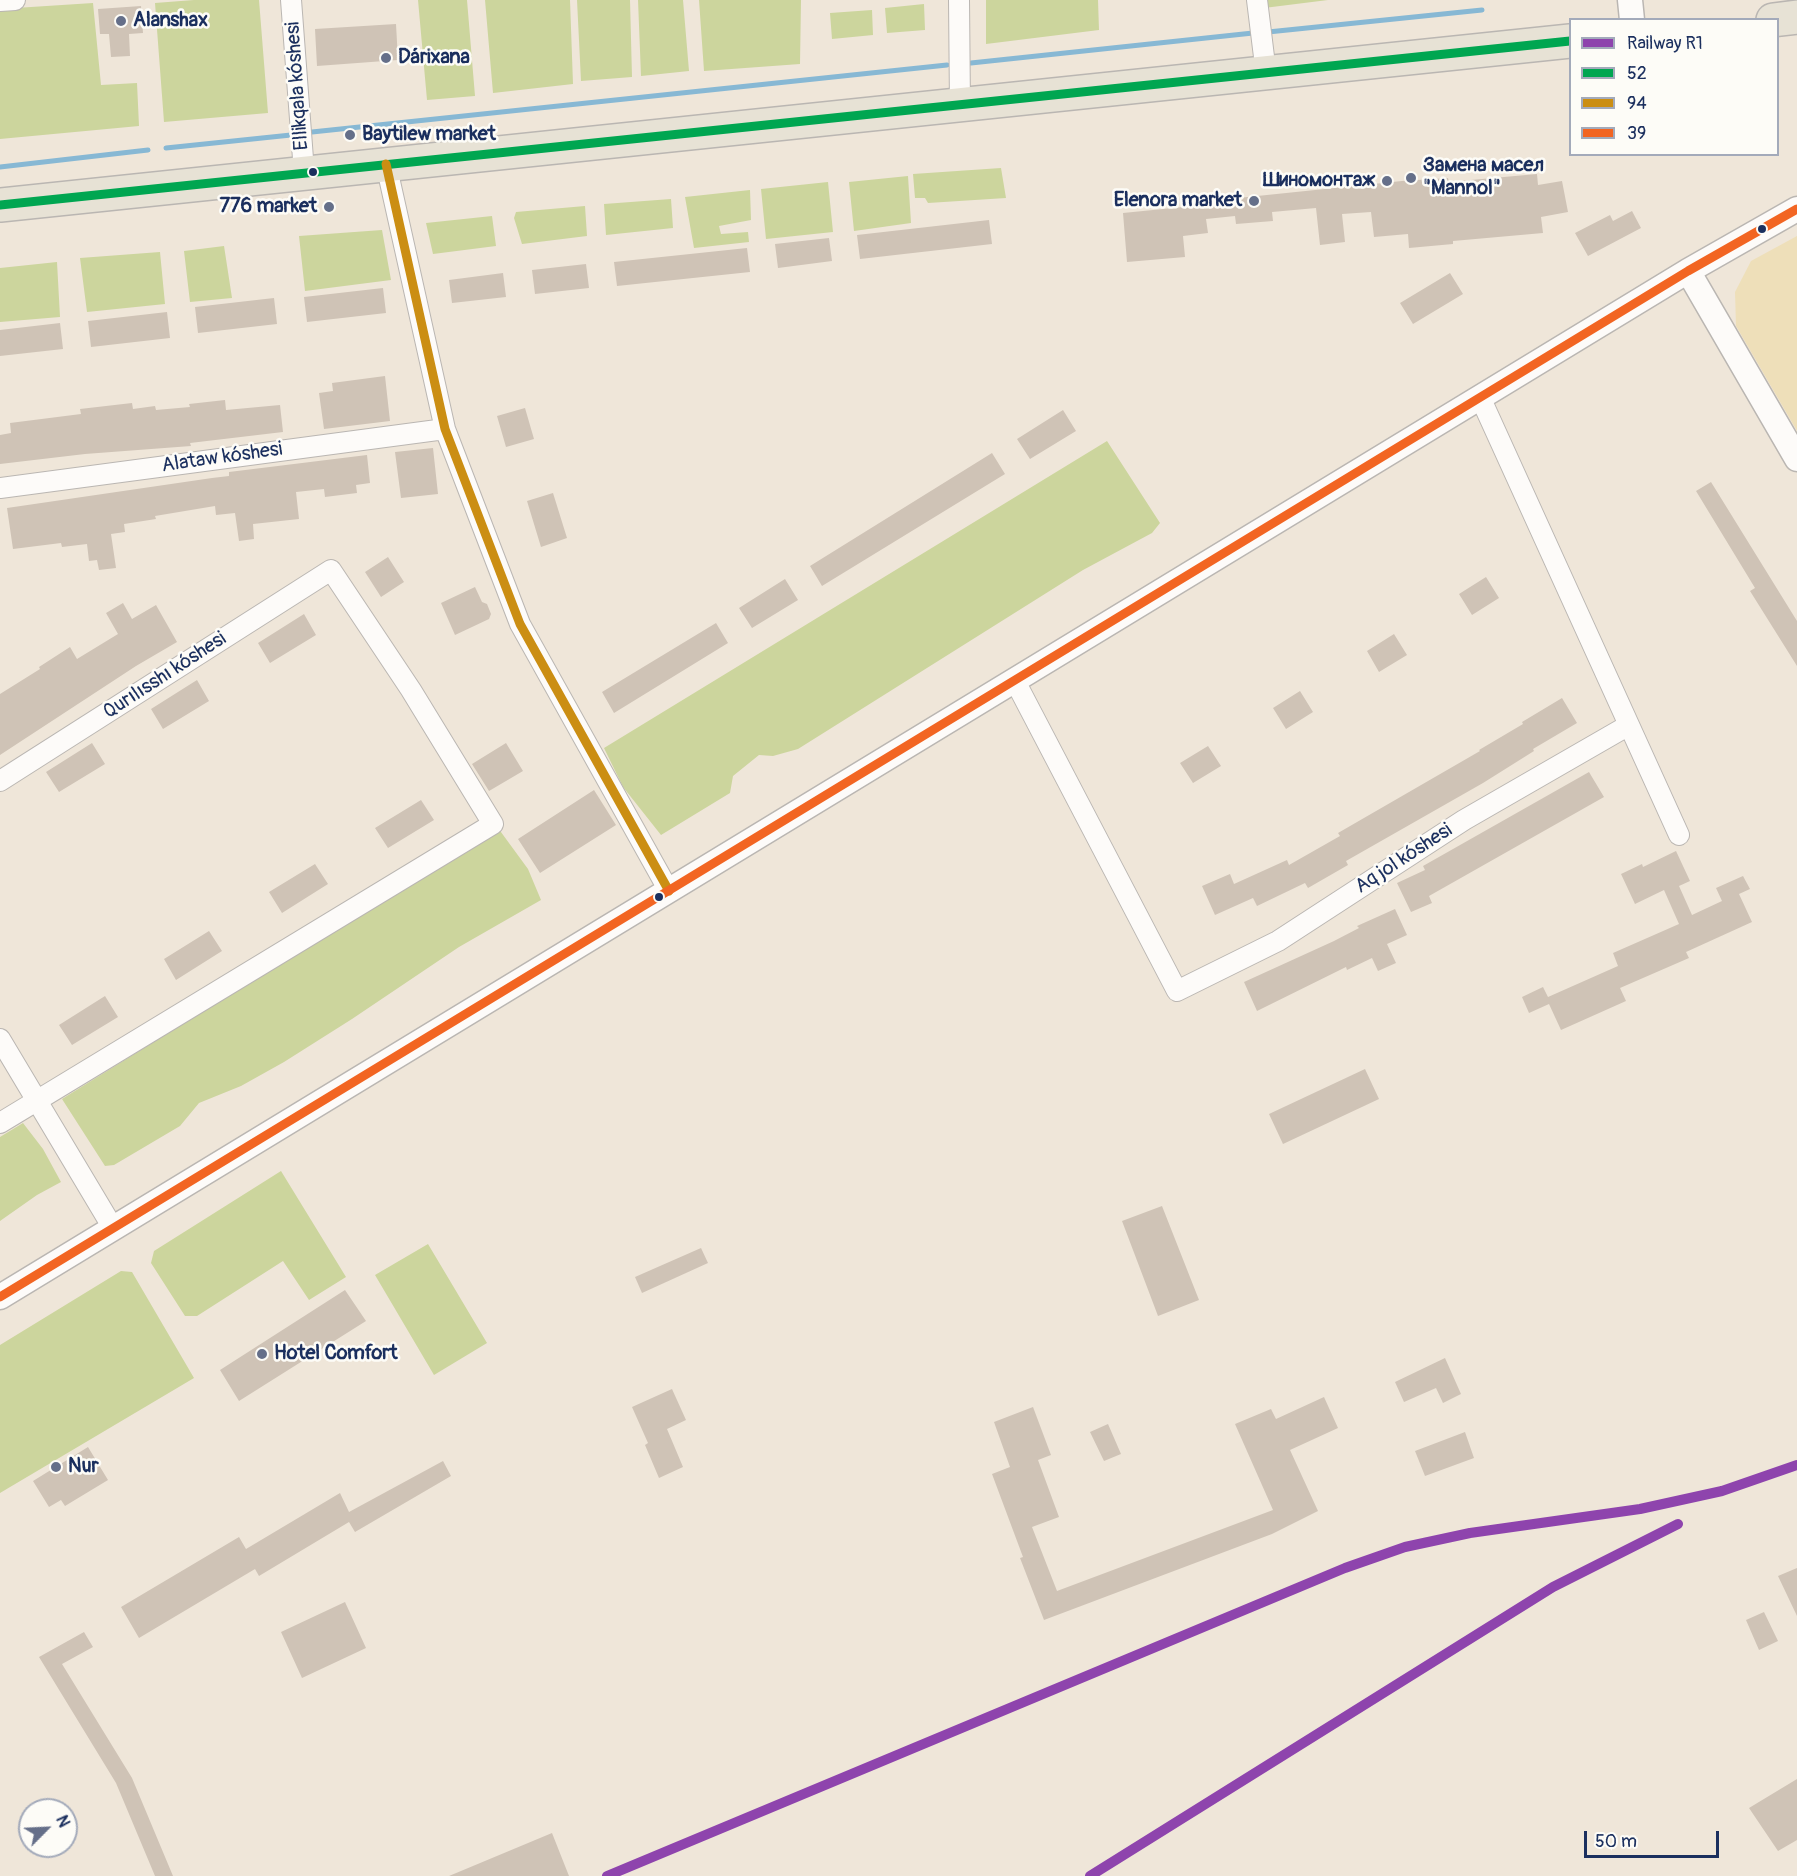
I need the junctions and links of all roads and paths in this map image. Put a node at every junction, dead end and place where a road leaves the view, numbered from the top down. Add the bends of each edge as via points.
1 (15, 0) edge
2 (291, 0) edge
3 (959, 0) edge
4 (1257, 0) edge
5 (1630, 0) edge
6 (0, 1) edge
7 (1797, 17) edge
8 (1632, 18) edge
9 (1779, 19) edge
10 (1569, 41) edge
11 (1266, 73) junction
12 (960, 106) junction
13 (386, 164) junction
14 (304, 172) junction
15 (0, 205) edge
16 (1797, 210) edge
17 (1688, 271) junction
18 (1480, 396) junction
19 (444, 429) junction
20 (1797, 459) edge
21 (0, 488) edge
22 (1015, 681) junction
23 (1629, 725) junction
24 (0, 782) edge
25 (1679, 835) dead end
26 (669, 891) junction
27 (0, 1038) edge
28 (37, 1100) junction
29 (0, 1123) edge
30 (113, 1228) junction
31 (0, 1297) edge

1 - 6 street
2 - 14 street, Ellikqala kóshesi
3 - 12 street
4 - 11 street
5 - 8 street
7 - 9 highway
10 - 11 highway
11 - 12 highway
12 - 13 highway
13 - 14 highway
13 - 19 street
14 - 15 highway
16 - 17 street
17 - 18 street
17 - 20 street
18 - 22 street
18 - 23 street
19 - 21 street, Alataw kóshesi
19 - 26 street via 520,624
22 - 23 street, Aq jol kóshesi via 1177,991 1278,941 1464,820
22 - 26 street
23 - 25 street
24 - 28 street, Qurılısshı kóshesi via 331,570 493,824
26 - 30 street
27 - 28 street
28 - 29 street
28 - 30 street
30 - 31 street

